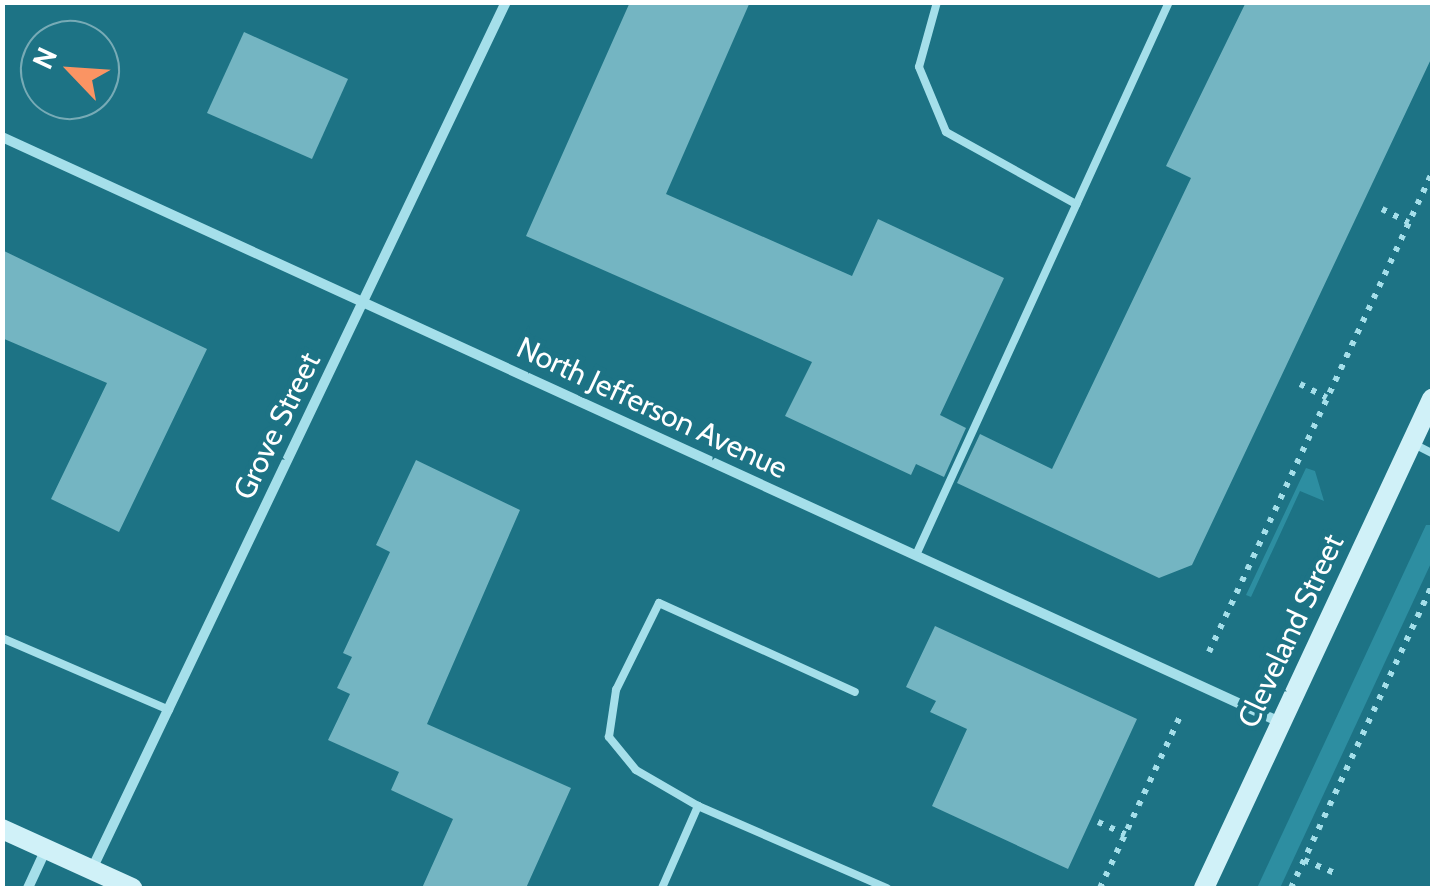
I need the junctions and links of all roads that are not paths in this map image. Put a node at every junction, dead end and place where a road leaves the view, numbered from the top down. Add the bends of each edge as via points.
1 (506, 2) edge
2 (937, 2) edge
3 (1169, 2) edge
4 (2, 137) edge
5 (1076, 204) junction
6 (364, 303) junction
7 (1432, 399) edge
8 (1412, 443) junction
9 (1432, 452) edge
10 (916, 555) junction
11 (2, 638) edge
12 (855, 692) dead end
13 (169, 710) junction
14 (1282, 723) junction
15 (698, 806) junction
16 (2, 829) edge
17 (46, 849) junction
18 (92, 870) junction
19 (28, 888) edge
20 (132, 888) edge
21 (662, 888) edge
22 (887, 888) edge
23 (1204, 888) edge

1 - 6 street, Grove Street
2 - 5 lane via 919,67 946,132
3 - 5 lane
4 - 6 street, North Jefferson Avenue
5 - 10 lane
6 - 10 street, North Jefferson Avenue
6 - 13 street, Grove Street
7 - 8 street, Cleveland Street
8 - 9 lane
8 - 14 street, Cleveland Street
10 - 14 street, North Jefferson Avenue
11 - 13 lane
12 - 15 lane via 659,603 616,690 609,737 636,770
13 - 18 street, Grove Street
14 - 23 street, Cleveland Street
15 - 21 lane
15 - 22 lane
16 - 17 street
17 - 18 street
17 - 19 street
18 - 20 street

